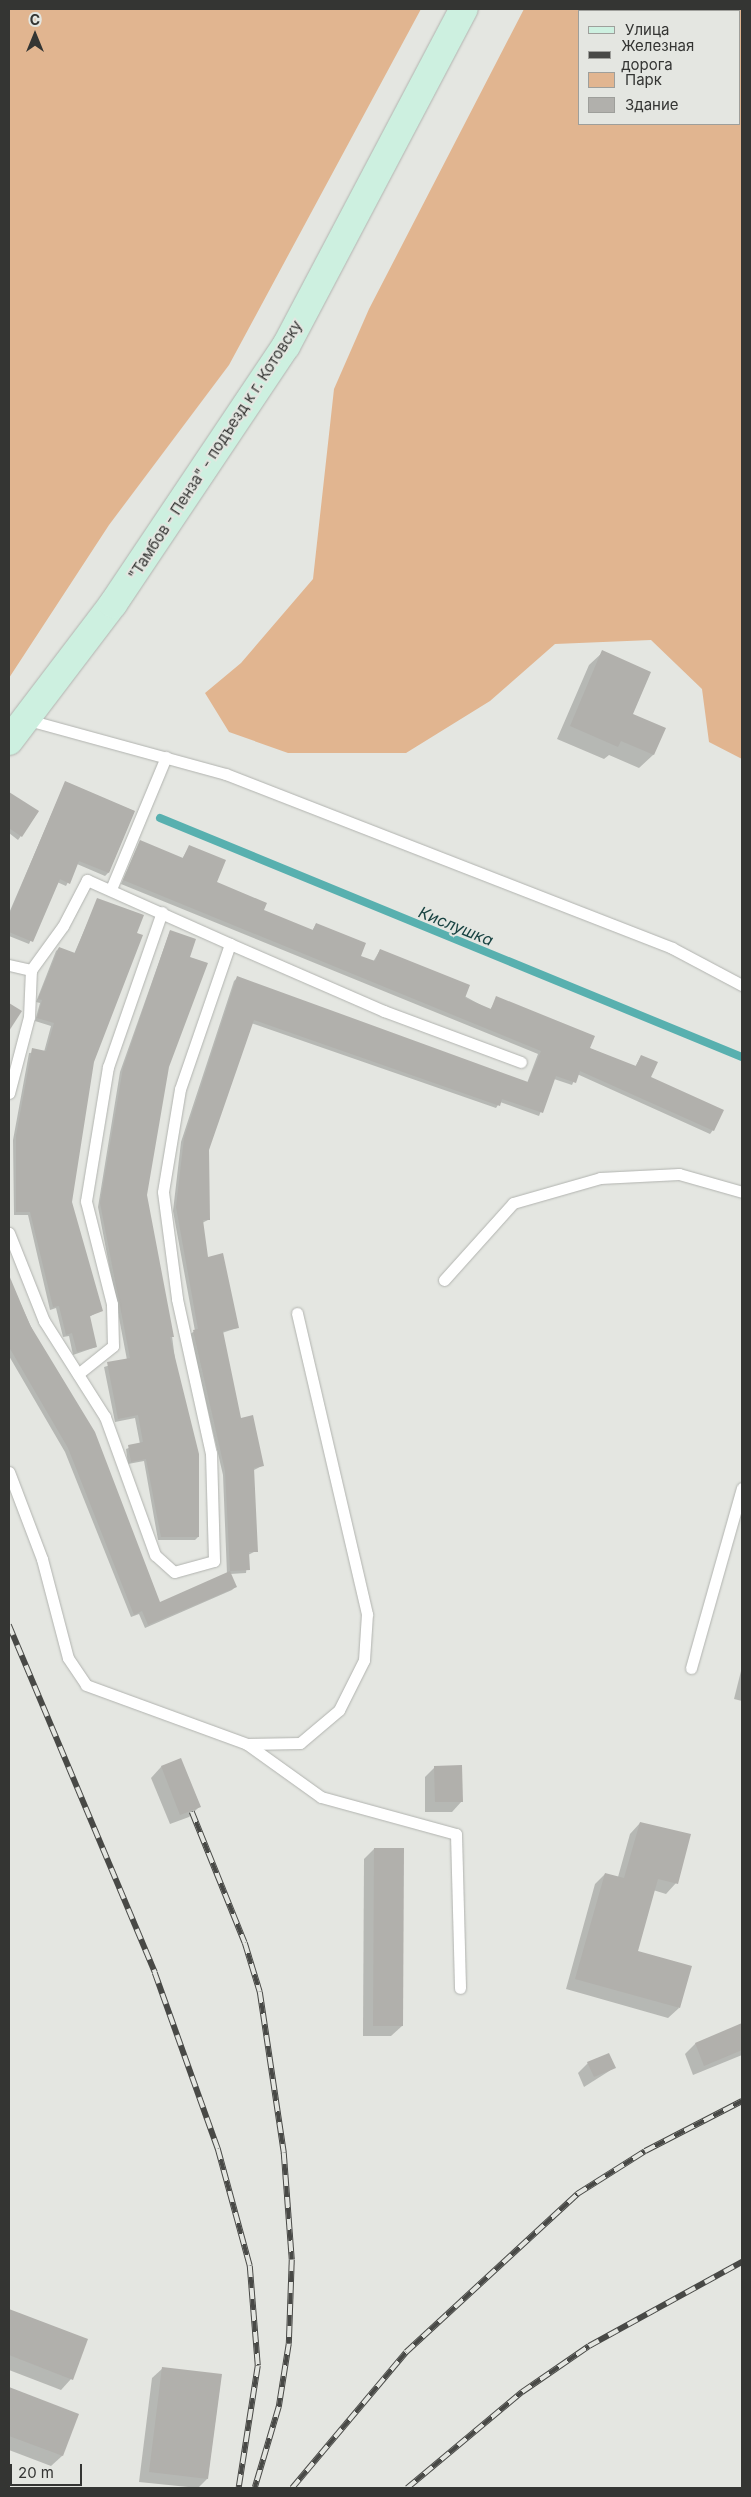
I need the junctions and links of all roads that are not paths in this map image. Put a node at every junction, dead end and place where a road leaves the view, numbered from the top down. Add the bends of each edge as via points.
1 (464, 9) edge
2 (28, 720) junction
3 (9, 741) edge
4 (166, 757) junction
5 (111, 889) junction
6 (162, 912) junction
7 (230, 944) junction
8 (9, 964) edge
9 (31, 970) junction
10 (742, 985) edge
11 (521, 1062) dead end
12 (9, 1093) edge
13 (742, 1192) edge
14 (9, 1233) edge
15 (444, 1280) dead end
16 (298, 1313) dead end
17 (78, 1374) junction
18 (9, 1472) edge
19 (742, 1488) edge
20 (691, 1668) dead end
21 (247, 1744) junction
22 (460, 1988) dead end

1 - 2 main road, "Тамбов - Пенза" - подъезд к г. Котовску via 286,346 114,604
2 - 3 main road, "Тамбов - Пенза" - подъезд к г. Котовску
2 - 4 lane
4 - 5 lane
4 - 10 lane via 226,774 672,948
5 - 6 lane
5 - 9 lane via 87,880 63,926
6 - 7 lane
6 - 17 lane via 108,1067 86,1201 112,1304 113,1346
7 - 11 lane via 384,1010
7 - 17 lane via 180,1089 163,1192 177,1299 211,1453 214,1561 174,1572 155,1555 105,1417
8 - 9 lane
9 - 12 lane via 29,1017
13 - 15 lane via 679,1174 600,1178 513,1203
14 - 17 lane via 44,1321
16 - 21 lane via 367,1614 364,1660 339,1710 300,1743
18 - 21 lane via 42,1559 68,1658 86,1685
19 - 20 lane
21 - 22 lane via 321,1797 456,1834

